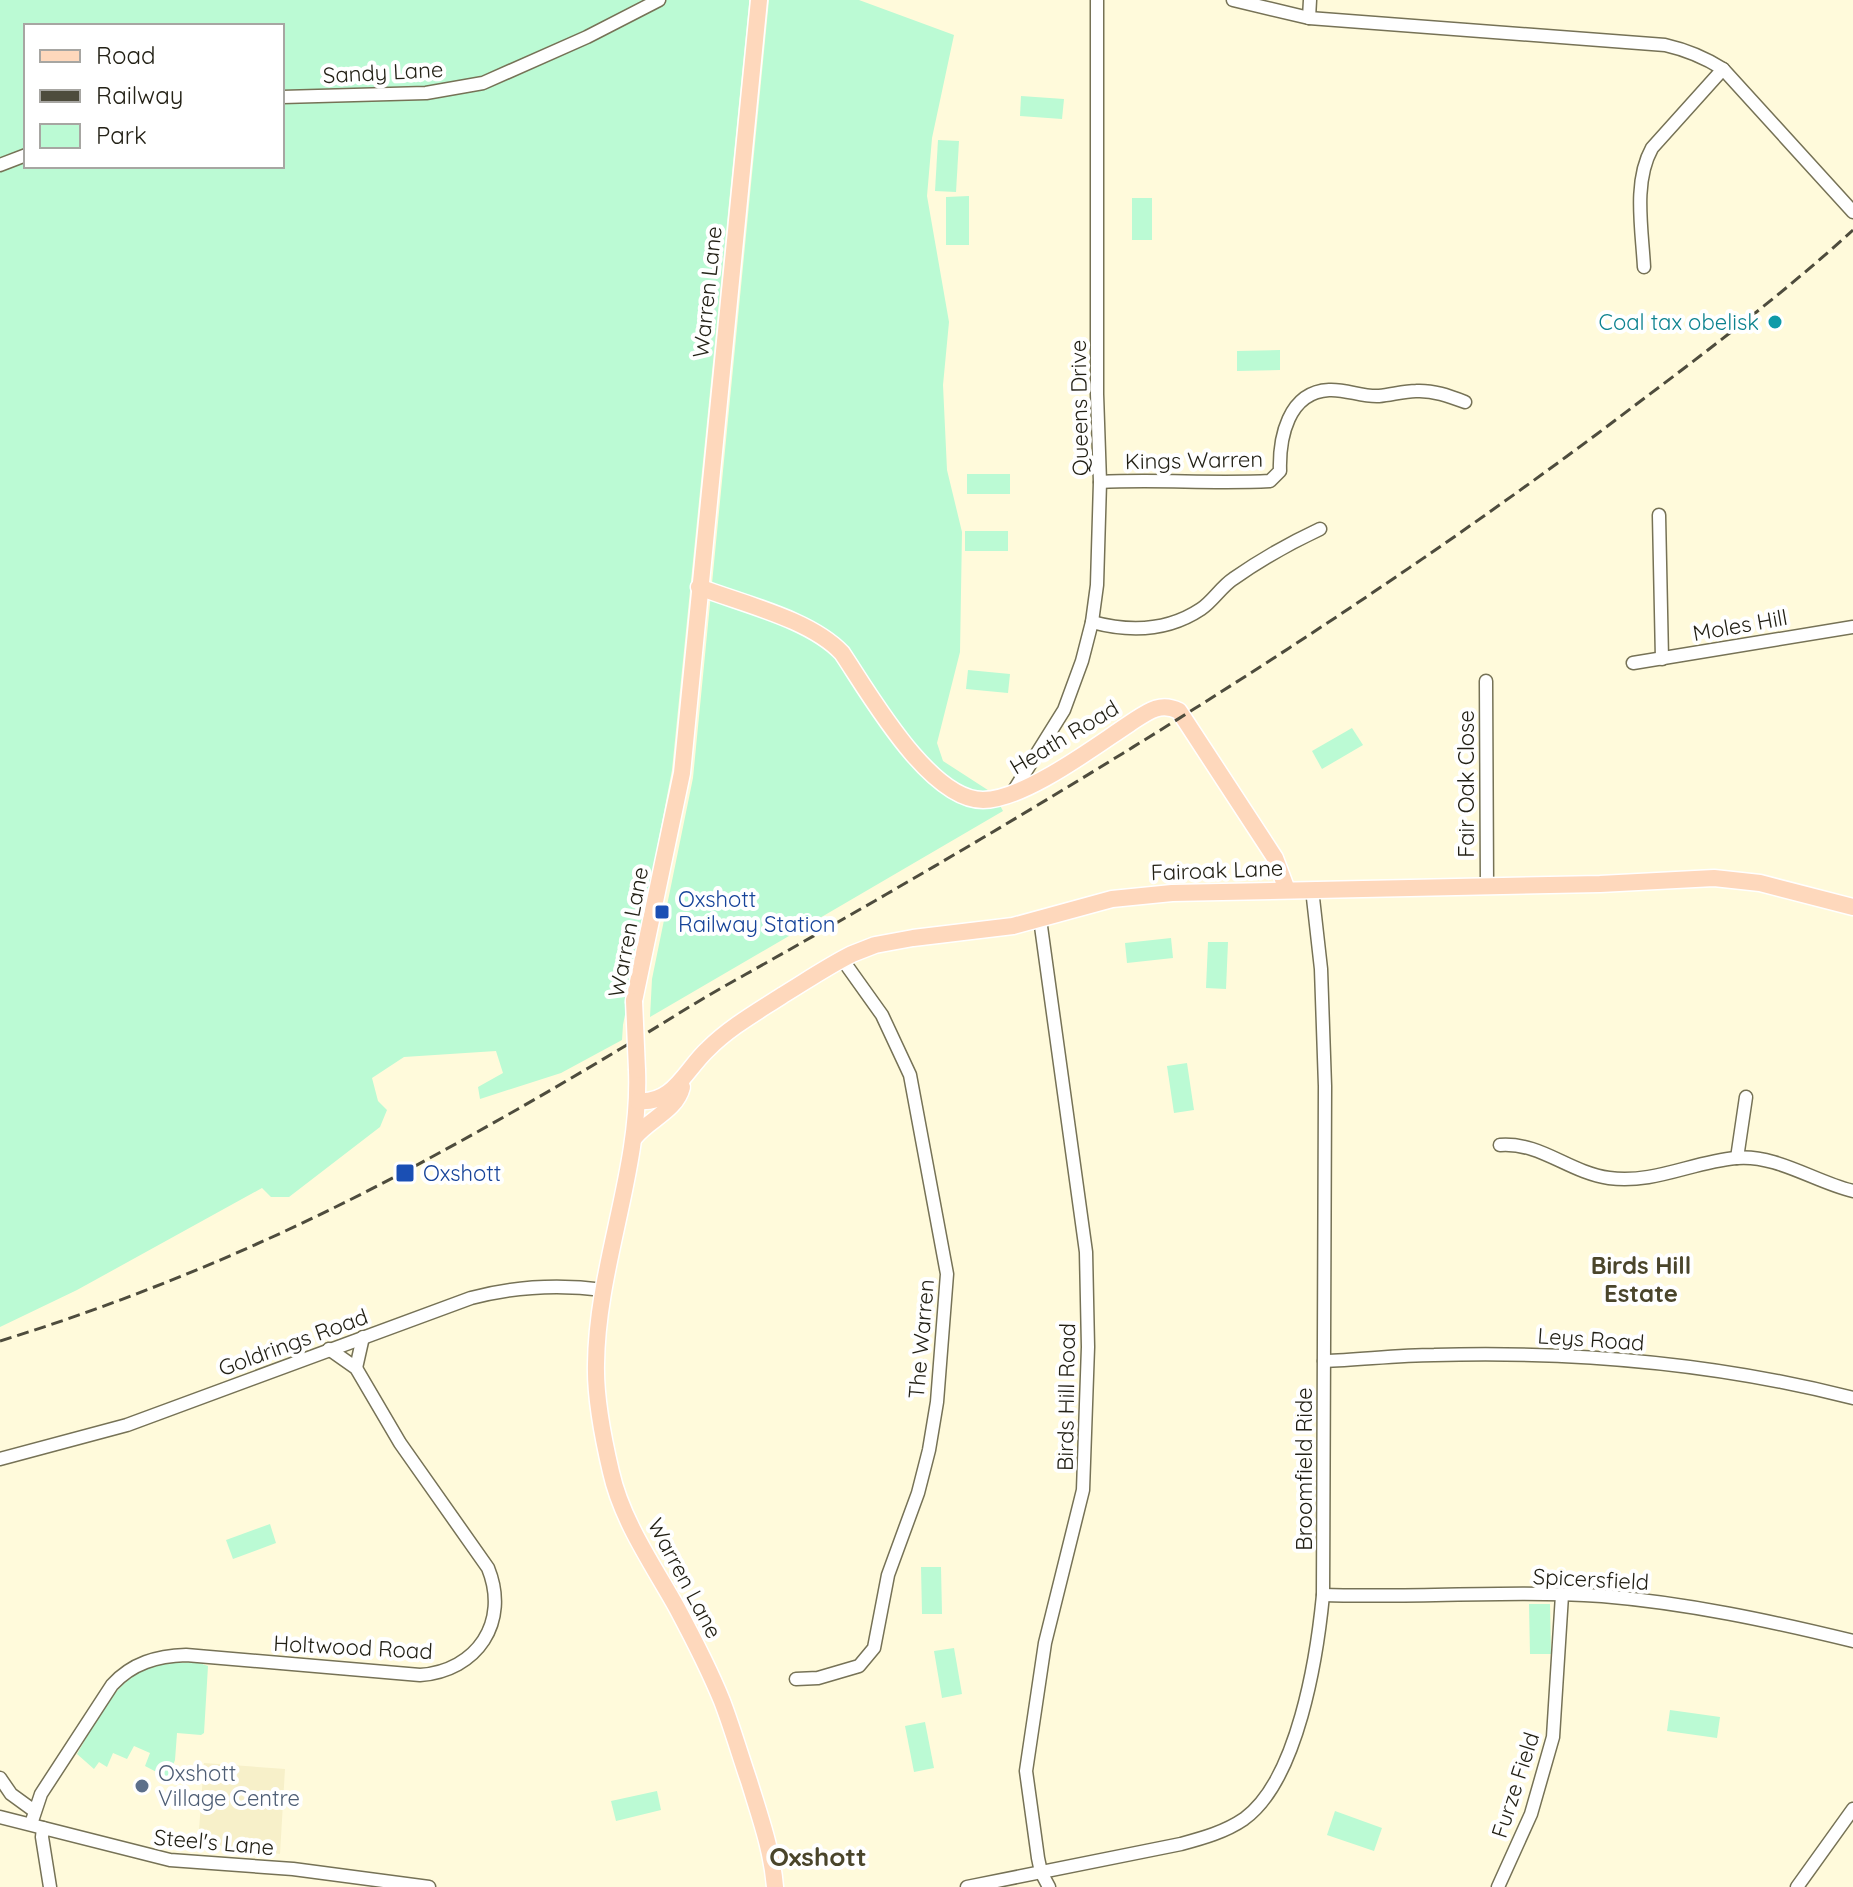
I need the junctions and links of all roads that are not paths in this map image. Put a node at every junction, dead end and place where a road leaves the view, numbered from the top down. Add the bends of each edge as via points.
1 (659, 0) edge
2 (759, 0) edge
3 (1097, 0) edge
4 (1233, 0) edge
5 (1310, 0) edge
6 (1309, 18) junction
7 (1723, 69) junction
8 (284, 97) edge
9 (24, 156) edge
10 (0, 165) edge
11 (1851, 210) edge
12 (1644, 267) dead end
13 (1465, 402) dead end
14 (1100, 482) junction
15 (1659, 515) dead end
16 (1320, 529) dead end
17 (699, 587) junction
18 (1092, 622) junction
19 (1853, 627) edge
20 (1662, 659) junction
21 (1633, 663) dead end
22 (1486, 681) dead end
23 (1011, 795) junction
24 (1487, 886) junction
25 (1312, 889) junction
26 (1287, 890) junction
27 (1853, 907) edge
28 (1040, 919) junction
29 (842, 959) junction
30 (685, 1077) junction
31 (1746, 1097) dead end
32 (638, 1101) junction
33 (634, 1138) junction
34 (1500, 1145) dead end
35 (1737, 1158) junction
36 (1853, 1191) edge
37 (604, 1290) junction
38 (363, 1337) junction
39 (329, 1349) junction
40 (1324, 1361) junction
41 (356, 1368) junction
42 (1853, 1398) edge
43 (0, 1459) edge
44 (1323, 1595) junction
45 (1562, 1595) junction
46 (1853, 1641) edge
47 (796, 1679) dead end
48 (0, 1778) edge
49 (1853, 1809) edge
50 (33, 1810) junction
51 (0, 1817) edge
52 (37, 1826) junction
53 (1041, 1872) junction
54 (50, 1887) edge
55 (429, 1887) edge
56 (775, 1887) edge
57 (967, 1887) edge
58 (1049, 1887) edge
59 (1498, 1887) edge
60 (1797, 1887) edge

1 - 8 street, Sandy Lane via 483,83 426,93
2 - 17 main road, Warren Lane
3 - 14 street, Queens Drive
4 - 6 street
5 - 6 street
6 - 7 street via 1665,45 1686,49
7 - 11 street
7 - 12 street via 1645,160
9 - 10 street
13 - 14 street, Kings Warren via 1434,392 1380,396 1328,389 1300,402 1290,415 1279,445 1280,471 1270,481
14 - 18 street, Queens Drive
15 - 20 street
16 - 18 street via 1232,580 1202,608 1177,621 1126,629
17 - 23 main road, Heath Road via 809,628 832,642 913,758 949,788 982,800
17 - 32 main road, Warren Lane, bridge via 682,773 634,1001
18 - 23 street, Queens Drive via 1064,710
19 - 20 street, Moles Hill
20 - 21 street, Moles Hill
22 - 24 street, Fair Oak Close
23 - 26 main road, Heath Road via 1154,707 1171,707 1179,711 1275,858
24 - 25 main road, Fairoak Lane
24 - 27 main road, Fairoak Lane via 1714,878 1760,883
25 - 26 main road, Fairoak Lane
25 - 40 street, Broomfield Ride via 1325,1086
26 - 28 main road, Fairoak Lane via 1141,895
28 - 29 main road, Fairoak Lane via 875,945
28 - 53 street, Birds Hill Road via 1086,1252 1088,1347 1083,1490 1045,1643 1026,1771
29 - 30 main road, Fairoak Lane via 725,1033
29 - 47 street, The Warren via 882,1015 910,1075 947,1274 929,1450 888,1575 874,1648 859,1666
30 - 32 main road, Fairoak Lane via 667,1096
30 - 33 main road via 676,1102
31 - 35 street
32 - 33 main road, Warren Lane
33 - 37 main road, Warren Lane
34 - 35 street via 1523,1145 1584,1172 1628,1179
35 - 36 street via 1772,1163
37 - 38 street, Goldrings Road via 500,1290
37 - 56 main road, Warren Lane via 597,1392 616,1491 723,1702 770,1848
38 - 39 street, Goldrings Road
38 - 41 street
39 - 41 street, Holtwood Road
39 - 43 street, Goldrings Road via 127,1425
40 - 42 street, Leys Road via 1432,1355 1589,1357 1728,1372
40 - 44 street, Broomfield Ride
41 - 50 street, Holtwood Road via 400,1443 488,1568 496,1591 495,1610 471,1658 452,1669 420,1675 186,1655 151,1660 112,1685
44 - 45 street, Spicersfield
44 - 53 street, Broomfield Ride via 1303,1708 1283,1767 1258,1806 1215,1834
45 - 46 street, Spicersfield via 1685,1606
45 - 59 street, Furze Field via 1553,1737 1531,1814
48 - 50 street
49 - 60 street
50 - 52 street, Holtwood Road
51 - 52 street, Steel's Lane
52 - 54 street, Holtwood Road
52 - 55 street, Steel's Lane via 170,1860
53 - 57 street, Broomfield Ride
53 - 58 street, Birds Hill Road

